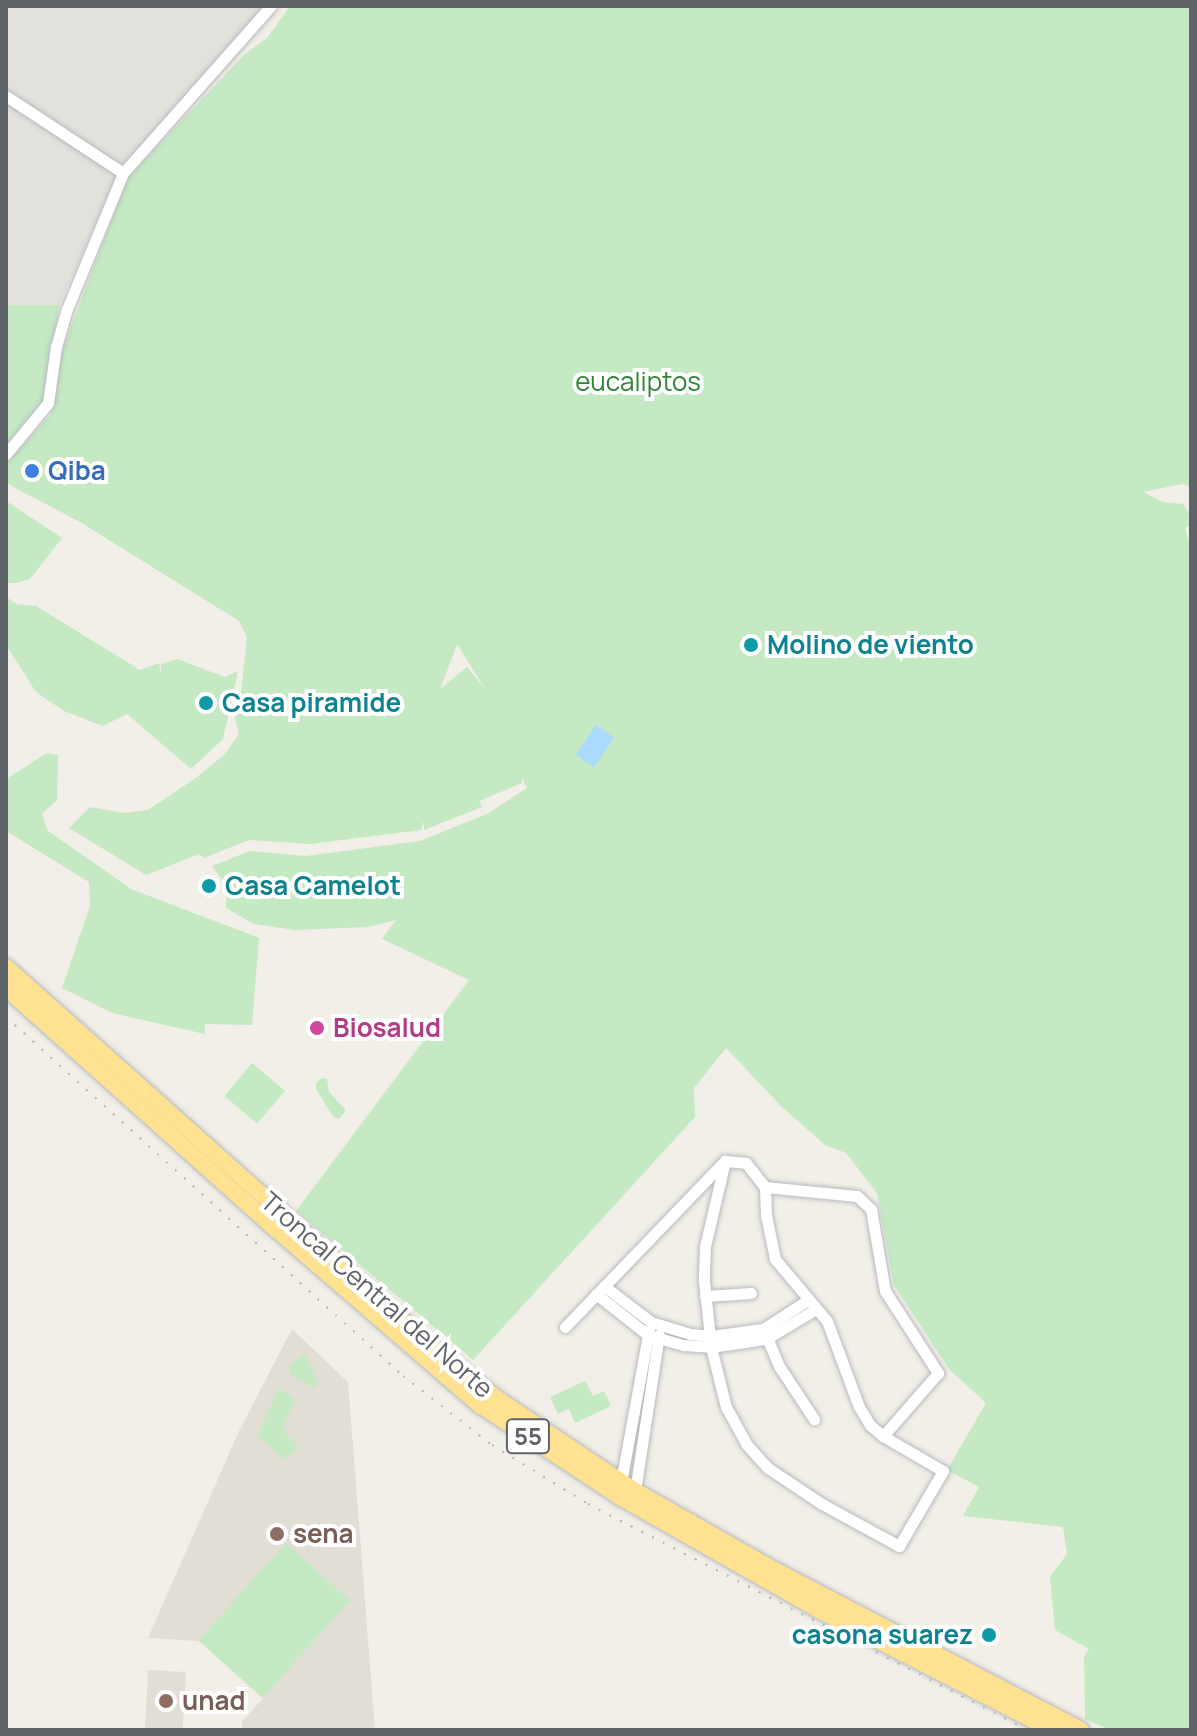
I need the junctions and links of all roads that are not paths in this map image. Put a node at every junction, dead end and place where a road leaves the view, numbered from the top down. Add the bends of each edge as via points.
1 (271, 6) edge
2 (6, 96) edge
3 (123, 173) junction
4 (6, 454) edge
5 (6, 967) edge
6 (6, 988) edge
7 (725, 1161) junction
8 (765, 1187) junction
9 (600, 1290) junction
10 (751, 1293) dead end
11 (705, 1296) junction
12 (812, 1305) junction
13 (565, 1327) dead end
14 (655, 1330) junction
15 (765, 1334) junction
16 (711, 1342) junction
17 (814, 1419) dead end
18 (883, 1436) junction
19 (628, 1486) junction
20 (1052, 1730) edge
21 (1081, 1730) edge

1 - 3 street
2 - 3 street
3 - 4 street via 67,309 48,403
5 - 19 highway, Troncal Central del Norte / 55 via 437,1351 499,1400
6 - 20 highway, Troncal Central del Norte / 55 via 480,1405 620,1497 817,1609
7 - 8 street via 746,1163
7 - 9 street
7 - 11 street via 705,1246
8 - 12 street via 775,1259
8 - 18 street via 857,1196 871,1209 885,1291 938,1373
9 - 13 street
9 - 14 street
10 - 11 street
11 - 16 street
12 - 15 street
12 - 18 street via 834,1335 859,1407
14 - 16 street
14 - 19 street
15 - 16 street
15 - 17 street
16 - 18 street via 726,1407 747,1445 768,1468 899,1546 943,1471
19 - 21 highway, Troncal Central del Norte / 55 via 767,1566

